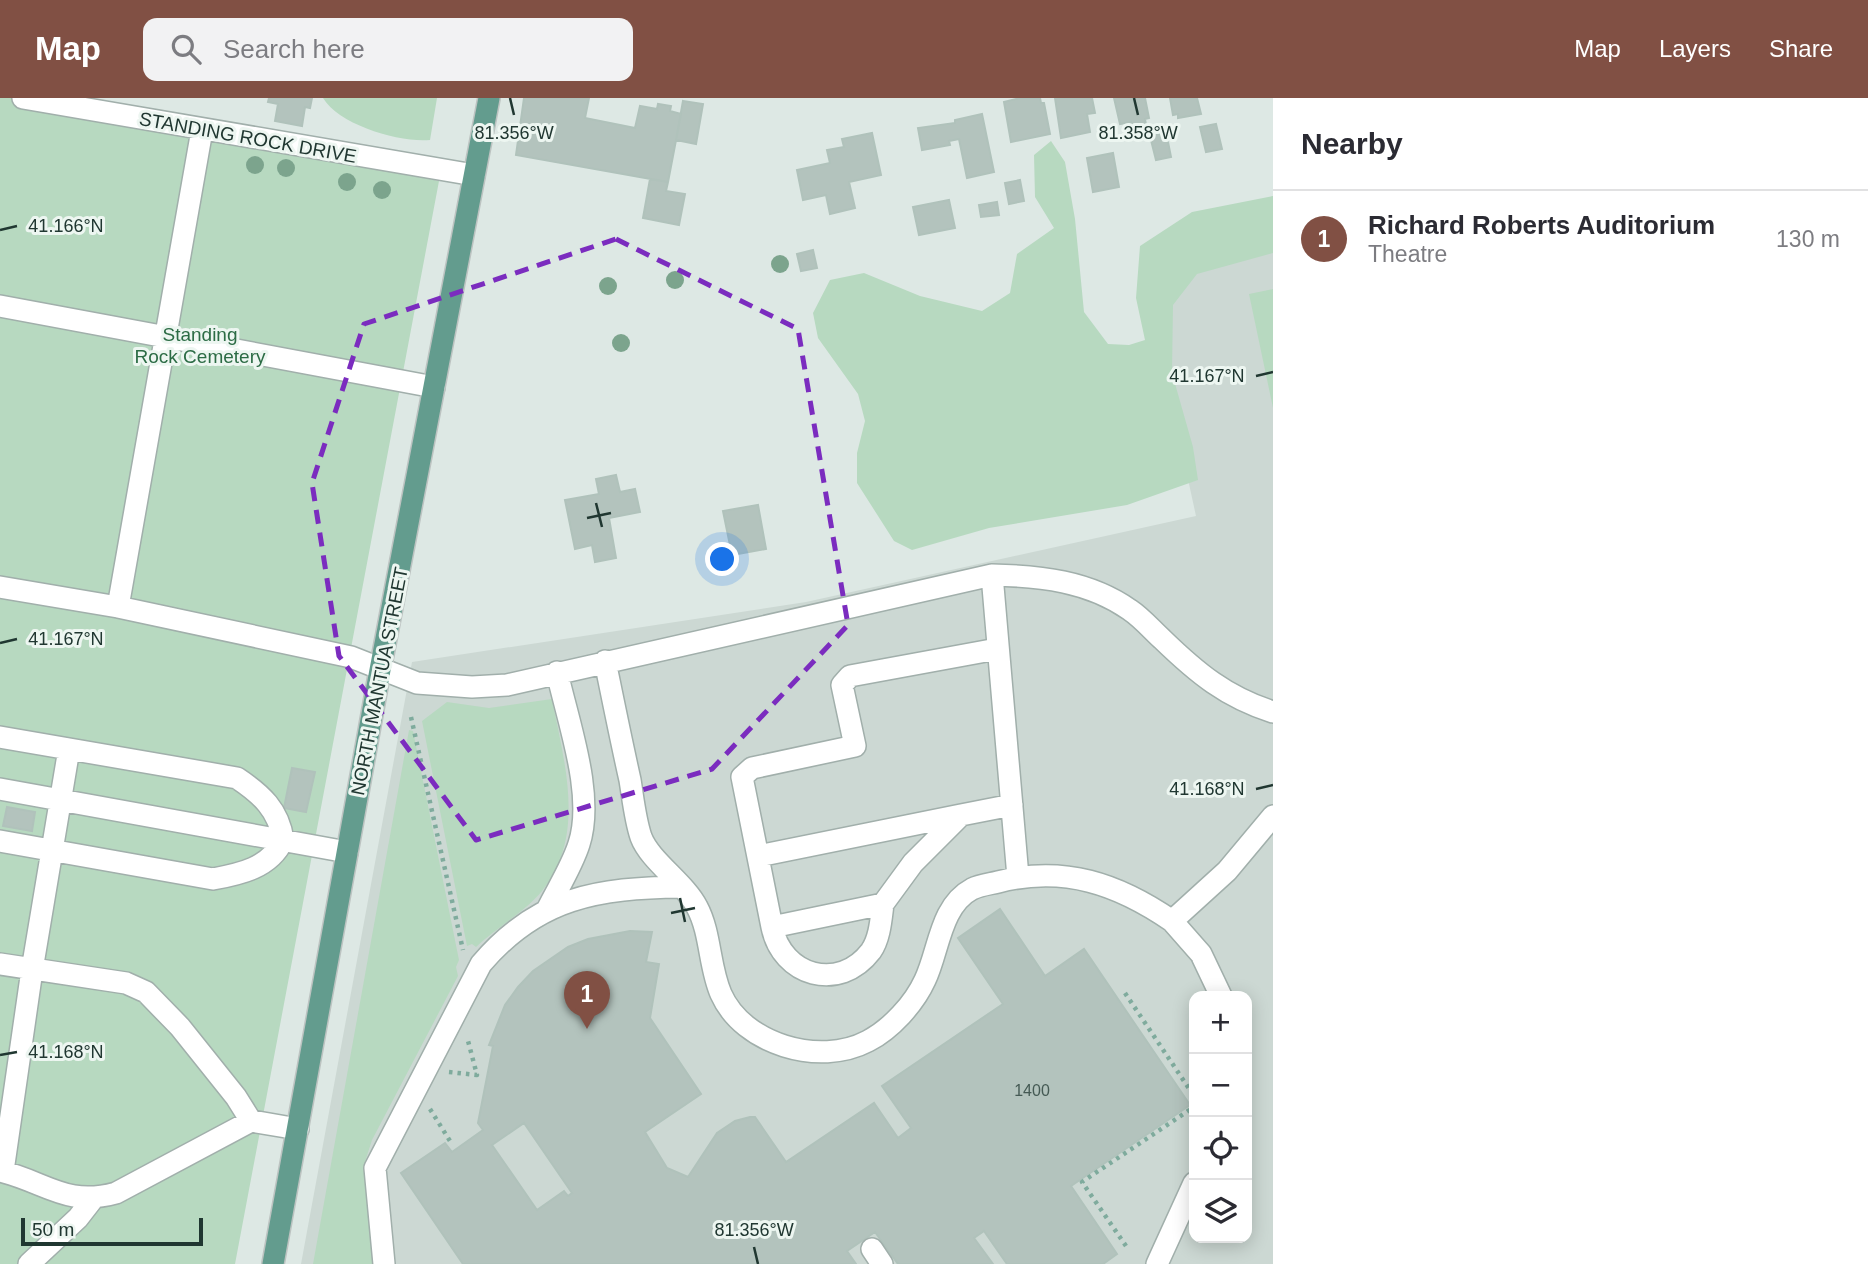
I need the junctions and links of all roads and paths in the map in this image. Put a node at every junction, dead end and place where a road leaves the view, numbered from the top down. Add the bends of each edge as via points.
1 (23, 98) edge
2 (489, 98) edge
3 (202, 130) junction
4 (474, 175) junction
5 (0, 306) edge
6 (166, 337) junction
7 (433, 387) junction
8 (992, 575) junction
9 (0, 587) edge
10 (118, 607) junction
11 (997, 649) junction
12 (605, 661) junction
13 (380, 670) junction
14 (558, 672) junction
15 (1273, 712) edge
16 (411, 717) dead end
17 (0, 737) edge
18 (69, 749) junction
19 (0, 789) edge
20 (60, 800) junction
21 (1012, 804) junction
22 (961, 815) junction
23 (1273, 816) edge
24 (0, 841) edge
25 (283, 841) junction
26 (52, 850) junction
27 (347, 852) junction
28 (758, 856) junction
29 (1018, 877) junction
30 (682, 887) junction
31 (883, 904) junction
32 (548, 908) junction
33 (1172, 921) junction
34 (772, 927) junction
35 (0, 964) edge
36 (32, 970) junction
37 (470, 982) junction
38 (1219, 991) edge
39 (1125, 993) dead end
40 (445, 1072) dead end
41 (477, 1075) dead end
42 (1189, 1089) edge
43 (429, 1108) dead end
44 (1189, 1110) edge
45 (251, 1121) junction
46 (298, 1129) junction
47 (450, 1141) dead end
48 (2, 1171) edge
49 (1189, 1195) edge
50 (92, 1200) junction
51 (1126, 1246) dead end
52 (29, 1264) edge
53 (273, 1264) edge
54 (384, 1264) edge
55 (1157, 1264) edge

1 - 3 street, STANDING ROCK DRIVE
2 - 4 main road, NORTH MANTUA STREET
3 - 4 street, STANDING ROCK DRIVE
3 - 6 street
4 - 7 main road, NORTH MANTUA STREET
5 - 6 street
6 - 7 street
6 - 10 street
7 - 13 main road, NORTH MANTUA STREET
8 - 11 street
8 - 12 street
8 - 15 street via 1036,576 1094,590 1131,611 1200,675 1242,703
9 - 10 street
10 - 13 street via 351,657
11 - 21 street
11 - 28 street via 849,676 842,685 855,746 752,768 742,777
12 - 14 street
12 - 30 street via 642,839
13 - 14 street via 417,683 472,687 507,685
13 - 27 main road, NORTH MANTUA STREET
14 - 32 street via 584,798 584,823 579,845
16 - 37 path
17 - 18 street
18 - 20 street
18 - 25 street via 236,778 258,792 275,811
19 - 20 street
20 - 25 street
20 - 26 street
21 - 22 street
21 - 29 street
22 - 28 street
22 - 31 street via 913,863
23 - 33 street via 1227,872
24 - 26 street
25 - 26 street via 277,853 262,864 213,879
25 - 27 street
26 - 36 street
27 - 46 main road, NORTH MANTUA STREET
28 - 34 street
29 - 30 street via 972,889 949,911 925,981 892,1024 866,1042 808,1051 781,1045 739,1021 721,994 697,908
29 - 33 street via 1060,876 1101,883 1137,897
30 - 32 street via 608,890
31 - 34 street
31 - 34 street via 873,949 859,964 841,973 821,976 800,968 782,954
32 - 37 street via 500,941
33 - 38 street via 1201,954
35 - 36 street
36 - 45 street via 126,983 146,992 180,1027
36 - 48 street
37 - 54 street via 375,1168
39 - 42 path
40 - 41 path
43 - 47 path
44 - 51 path via 1082,1182
45 - 46 street
45 - 50 street via 116,1193
46 - 53 main road, NORTH MANTUA STREET
48 - 50 street
49 - 55 street
50 - 52 street

